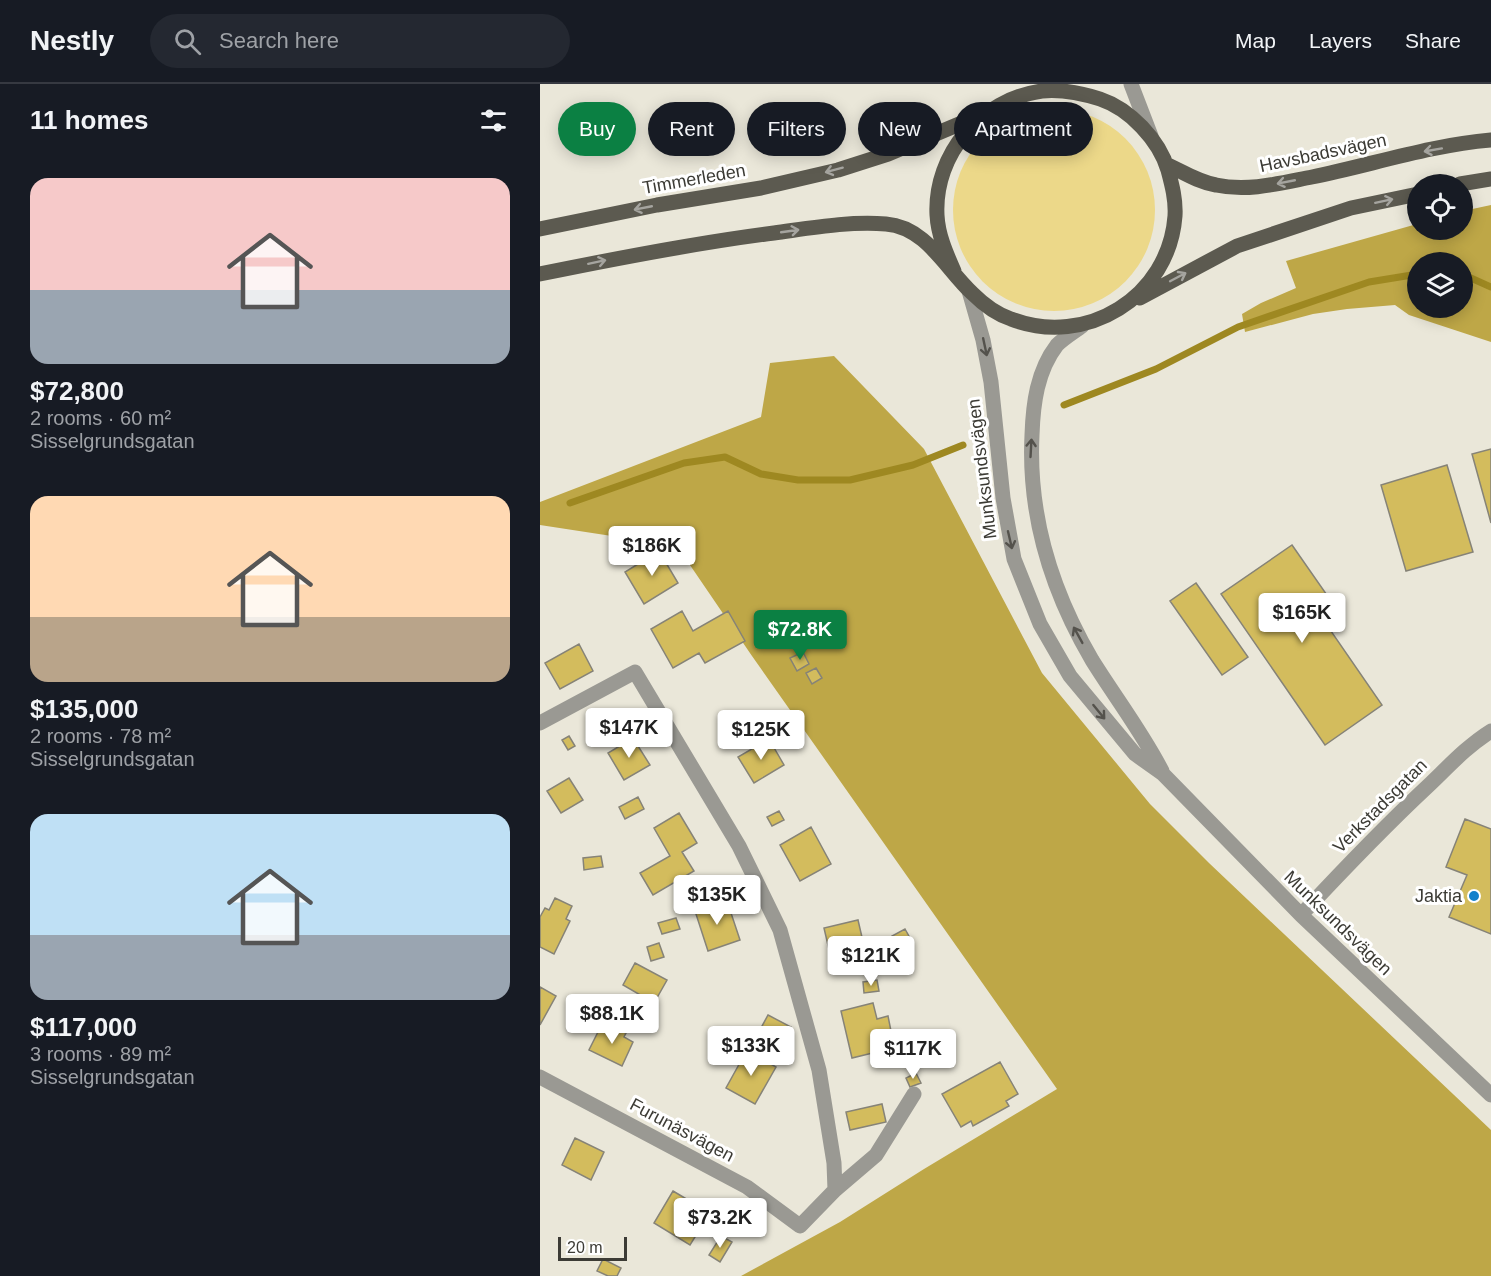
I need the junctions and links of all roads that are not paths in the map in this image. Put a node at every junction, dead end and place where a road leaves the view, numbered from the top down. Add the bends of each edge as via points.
1 (1027, 84) edge
2 (1131, 84) edge
3 (1016, 97) junction
4 (1006, 102) edge
5 (954, 126) edge
6 (1491, 140) edge
7 (1154, 141) junction
8 (954, 149) edge
9 (1166, 164) junction
10 (1491, 179) edge
11 (1473, 182) edge
12 (1407, 196) edge
13 (540, 229) edge
14 (954, 271) junction
15 (540, 274) edge
16 (969, 291) junction
17 (1127, 305) junction
18 (1082, 326) junction
19 (540, 723) edge
20 (1491, 731) edge
21 (1163, 774) junction
22 (1301, 915) junction
23 (540, 1077) edge
24 (914, 1094) dead end
25 (1491, 1095) edge
26 (835, 1190) junction

1 - 3 street
2 - 7 street
3 - 4 main road
3 - 7 main road via 1043,91 1075,92 1105,101 1132,118
5 -> 13 main road, Timmerleden via 838,170
6 -> 9 main road, Havsbadsvägen via 1256,187 1218,186
7 - 9 main road
8 - 14 main road via 939,186 937,215 942,244
9 - 17 main road via 1175,215 1171,241 1161,266
10 - 11 main road
17 -> 12 main road via 1237,246 1351,208
15 -> 14 main road via 723,240 872,223 910,231
14 - 16 main road
16 - 18 main road via 988,307 1025,324
16 -> 21 street, Munksundsvägen via 991,381 1007,528 1026,592 1070,676 1135,754
17 - 18 main road
21 -> 18 street, Munksundsvägen via 1074,627 1048,567 1039,532 1031,460 1036,392 1044,365 1058,344
19 - 26 street via 635,672 739,846 780,930 819,1070
20 - 22 street, Verkstadsgatan via 1417,796
21 - 22 street, Munksundsvägen
22 - 25 street, Munksundsvägen
23 - 26 street, Furunäsvägen via 747,1187 800,1226
24 - 26 street via 876,1155

